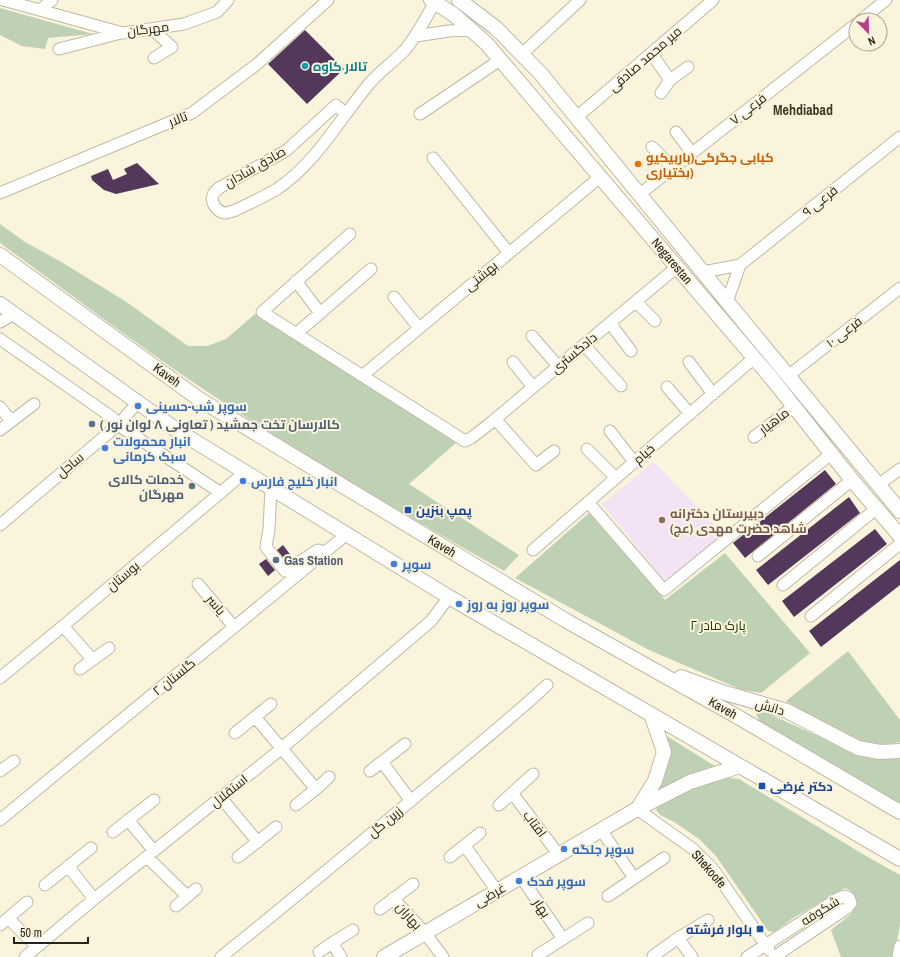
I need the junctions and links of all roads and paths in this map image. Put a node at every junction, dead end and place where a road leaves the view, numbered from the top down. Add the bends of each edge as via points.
1 (3, 0) edge
2 (52, 0) edge
3 (228, 0) edge
4 (328, 0) edge
5 (460, 0) edge
6 (580, 0) edge
7 (713, 0) edge
8 (886, 0) edge
9 (433, 1) edge
10 (39, 5) edge
11 (871, 12) edge
12 (152, 29) junction
13 (472, 30) junction
14 (848, 30) edge
15 (123, 33) junction
16 (416, 36) junction
17 (59, 48) dead end
18 (651, 53) junction
19 (522, 54) junction
20 (154, 58) dead end
21 (500, 60) junction
22 (688, 67) dead end
23 (670, 80) junction
24 (550, 85) junction
25 (661, 94) dead end
26 (533, 98) junction
27 (346, 114) junction
28 (420, 114) dead end
29 (577, 117) junction
30 (676, 132) dead end
31 (900, 137) edge
32 (652, 147) dead end
33 (692, 153) junction
34 (433, 158) dead end
35 (673, 168) junction
36 (600, 177) junction
37 (0, 192) edge
38 (640, 194) junction
39 (350, 234) dead end
40 (509, 253) junction
41 (0, 255) edge
42 (740, 265) junction
43 (677, 267) junction
44 (371, 269) dead end
45 (703, 272) junction
46 (296, 281) junction
47 (900, 288) edge
48 (394, 297) dead end
49 (636, 302) junction
50 (727, 302) junction
51 (0, 304) edge
52 (320, 313) junction
53 (14, 314) junction
54 (654, 320) dead end
55 (0, 322) edge
56 (610, 323) junction
57 (419, 328) junction
58 (296, 334) junction
59 (532, 336) dead end
60 (0, 339) edge
61 (584, 345) junction
62 (631, 351) dead end
63 (754, 358) junction
64 (513, 362) dead end
65 (689, 362) dead end
66 (558, 366) junction
67 (362, 376) junction
68 (788, 376) junction
69 (621, 386) dead end
70 (533, 387) junction
71 (667, 387) dead end
72 (713, 394) junction
73 (808, 399) junction
74 (138, 402) junction
75 (34, 404) dead end
76 (794, 406) junction
77 (0, 408) edge
78 (690, 414) junction
79 (821, 415) junction
80 (496, 418) junction
81 (11, 422) junction
82 (118, 425) junction
83 (809, 425) junction
84 (0, 430) edge
85 (610, 431) dead end
86 (754, 437) dead end
87 (588, 449) dead end
88 (554, 451) dead end
89 (832, 453) junction
90 (634, 462) junction
91 (900, 469) edge
92 (245, 472) junction
93 (616, 478) junction
94 (852, 480) junction
95 (878, 485) junction
96 (271, 488) junction
97 (221, 493) junction
98 (588, 502) junction
99 (877, 508) junction
100 (900, 511) edge
101 (0, 525) edge
102 (347, 534) junction
103 (900, 536) edge
104 (900, 544) edge
105 (533, 550) dead end
106 (325, 553) junction
107 (758, 556) dead end
108 (198, 584) dead end
109 (783, 585) dead end
110 (449, 597) junction
111 (811, 616) dead end
112 (64, 626) junction
113 (234, 627) junction
114 (109, 648) dead end
115 (93, 660) junction
116 (638, 661) junction
117 (80, 669) dead end
118 (0, 678) edge
119 (547, 685) dead end
120 (270, 704) dead end
121 (651, 714) junction
122 (255, 717) junction
123 (235, 733) dead end
124 (405, 744) dead end
125 (282, 748) junction
126 (900, 751) edge
127 (14, 761) dead end
128 (382, 762) junction
129 (740, 766) junction
130 (370, 770) dead end
131 (0, 771) edge
132 (533, 774) dead end
133 (329, 777) dead end
134 (316, 789) junction
135 (512, 793) junction
136 (221, 798) junction
137 (154, 800) dead end
138 (411, 801) junction
139 (296, 805) dead end
140 (499, 805) dead end
141 (637, 809) junction
142 (900, 812) edge
143 (0, 820) edge
144 (128, 820) junction
145 (276, 827) dead end
146 (601, 830) junction
147 (113, 832) dead end
148 (480, 832) dead end
149 (258, 842) junction
150 (465, 846) junction
151 (90, 848) dead end
152 (151, 854) junction
153 (559, 855) junction
154 (238, 857) dead end
155 (450, 857) dead end
156 (664, 858) dead end
157 (900, 859) edge
158 (68, 866) junction
159 (521, 877) junction
160 (634, 878) junction
161 (412, 884) dead end
162 (45, 885) dead end
163 (196, 889) dead end
164 (497, 891) junction
165 (187, 896) junction
166 (608, 896) dead end
167 (393, 898) junction
168 (94, 899) junction
169 (27, 902) dead end
170 (176, 906) dead end
171 (380, 908) dead end
172 (708, 920) dead end
173 (4, 922) edge
174 (588, 923) dead end
175 (353, 930) dead end
176 (424, 933) junction
177 (678, 938) junction
178 (563, 939) junction
179 (332, 943) junction
180 (766, 945) junction
181 (900, 946) edge
182 (37, 948) junction
183 (319, 952) dead end
184 (538, 955) dead end
185 (653, 956) dead end
186 (25, 957) edge
187 (221, 957) edge
188 (341, 957) edge
189 (384, 957) edge
190 (443, 957) edge
191 (692, 957) edge
192 (747, 957) edge
193 (774, 957) edge
194 (898, 957) edge

1 - 10 street, مهرگان
2 - 10 street
3 - 12 street, مهرگان via 217,12 184,24
4 - 37 street, تالار via 256,65 192,113
5 - 19 main road, Negarestan via 496,28
6 - 19 street
7 - 18 street, میر محمد صادقی
8 - 11 street
9 - 13 main road, Negarestan
9 - 16 street, صادق شادان
10 - 15 street, مهرگان
12 - 15 street, مهرگان
12 - 20 street via 172,47
13 - 16 street
13 - 21 main road, Negarestan
14 - 33 street, فرعی ۷
15 - 17 street
16 - 27 street, صادق شادان via 373,79
18 - 23 street
18 - 29 street, میر محمد صادقی
19 - 24 main road, Negarestan
21 - 26 main road, Negarestan
21 - 28 street
22 - 23 street
23 - 25 street
24 - 26 main road
24 - 29 main road, Negarestan
26 - 36 main road, Negarestan
27 - 27 street, صادق شادان via 318,150 294,175 277,188 233,211 224,213 215,207 213,194 219,188 287,150 336,106
29 - 38 main road, Negarestan
30 - 33 street
31 - 42 street, فرعی ۹
32 - 35 street
33 - 35 street, فرعی ۷
34 - 40 street
35 - 38 street, فرعی ۷
36 - 40 street, بهشتی
36 - 43 main road, Negarestan
38 - 45 main road, Negarestan
39 - 46 street
40 - 57 street, بهشتی
41 - 116 main road, Kaveh via 199,399 565,620
42 - 45 street
42 - 50 street
43 - 49 street, دادگستری
43 - 63 main road, Negarestan
44 - 52 street
45 - 50 main road, Negarestan
46 - 52 street
46 - 58 street via 262,312
47 - 68 street, فرعی ۱۰
48 - 57 street
49 - 54 street
49 - 56 street, دادگستری
50 - 68 main road, Negarestan
51 - 53 main road
52 - 58 street
53 - 55 street
53 - 74 main road
56 - 61 street, دادگستری
56 - 62 street
57 - 67 street, بهشتی
58 - 67 street
59 - 66 street
60 - 82 street via 113,418
61 - 66 street, دادگستری
61 - 69 street
63 - 72 street, خیام
63 - 76 main road, Negarestan
64 - 70 street
65 - 72 street
66 - 70 street, دادگستری
67 - 80 street, دادگستری via 465,441
68 - 73 main road, Negarestan
70 - 80 street, دادگستری
71 - 78 street
72 - 78 street, خیام
73 - 76 main road via 807,406
73 - 79 main road, Negarestan
74 - 82 street, ساحل
74 - 92 main road via 178,431
75 - 81 street
76 - 83 main road, Negarestan
76 - 86 street, ماهیار
77 - 81 street
78 - 90 street, خیام
79 - 83 main road via 815,415
79 - 95 main road, Negarestan
80 - 88 street via 536,466
81 - 84 street
82 - 97 street
82 - 101 street, ساحل
83 - 89 main road, Negarestan
85 - 90 street
87 - 93 street
89 - 94 main road, Negarestan
89 - 98 street via 664,590
90 - 93 street, خیام
91 - 95 street
92 - 96 main road
92 - 97 street, بوستان
93 - 98 street, خیام
94 - 99 main road, Negarestan
94 - 107 street
95 - 100 main road, Negarestan
96 - 102 main road
96 - 106 street via 266,547 285,572 318,550
97 - 112 street, بوستان
98 - 105 street, خیام
99 - 103 main road, Negarestan
99 - 109 street
102 - 106 street, گلستان ۲
102 - 110 main road
104 - 111 street
106 - 113 street, گلستان ۲
108 - 113 street, یاسر
110 - 121 main road
110 - 125 street, استقلال via 431,622
112 - 115 street
112 - 118 street, بوستان
113 - 143 street, گلستان ۲
114 - 115 street
115 - 117 street
116 - 126 main road, دانش via 725,693 787,711 858,748 880,752
116 - 142 main road, Kaveh
119 - 138 street, زرین گل
120 - 122 street
121 - 129 main road
121 - 141 main road via 664,752 655,781
122 - 123 street
122 - 125 street
124 - 128 street
125 - 134 street
125 - 136 street, استقلال
127 - 131 street
128 - 130 street
128 - 138 street
129 - 141 main road, غرضی via 690,782
129 - 157 main road
132 - 135 street
133 - 134 street
134 - 139 street
135 - 140 street
135 - 153 street, افتاب
136 - 149 street
136 - 152 street, استقلال
137 - 144 street
138 - 187 street, زرین گل
141 - 146 main road, غرضی
141 - 180 street, Shekoofe via 693,849 713,869
144 - 147 street
144 - 152 street
145 - 149 street
146 - 153 main road, غرضی
146 - 160 street
148 - 150 street
149 - 154 street
150 - 155 street
150 - 164 street
151 - 158 street
152 - 165 street
152 - 168 street, استقلال
153 - 159 main road, غرضی
156 - 160 street
158 - 162 street
158 - 168 street
159 - 164 main road, غرضی
159 - 178 street, بهار
160 - 166 street
161 - 167 street
163 - 165 street
164 - 176 main road, غرضی
165 - 170 street
167 - 171 street
167 - 176 street, بهاران
168 - 182 street, استقلال
169 - 173 street
172 - 177 street
173 - 182 street
174 - 178 street
175 - 179 street
176 - 189 main road, غرضی
176 - 190 street, بهاران
177 - 185 street
177 - 191 street
178 - 184 street
179 - 183 street
179 - 188 street
180 - 192 street, شکوفه
180 - 193 street, Shekoofe
180 - 193 street, شکوفه via 836,899 845,896 849,898 847,908
181 - 194 street
182 - 186 street, استقلال

